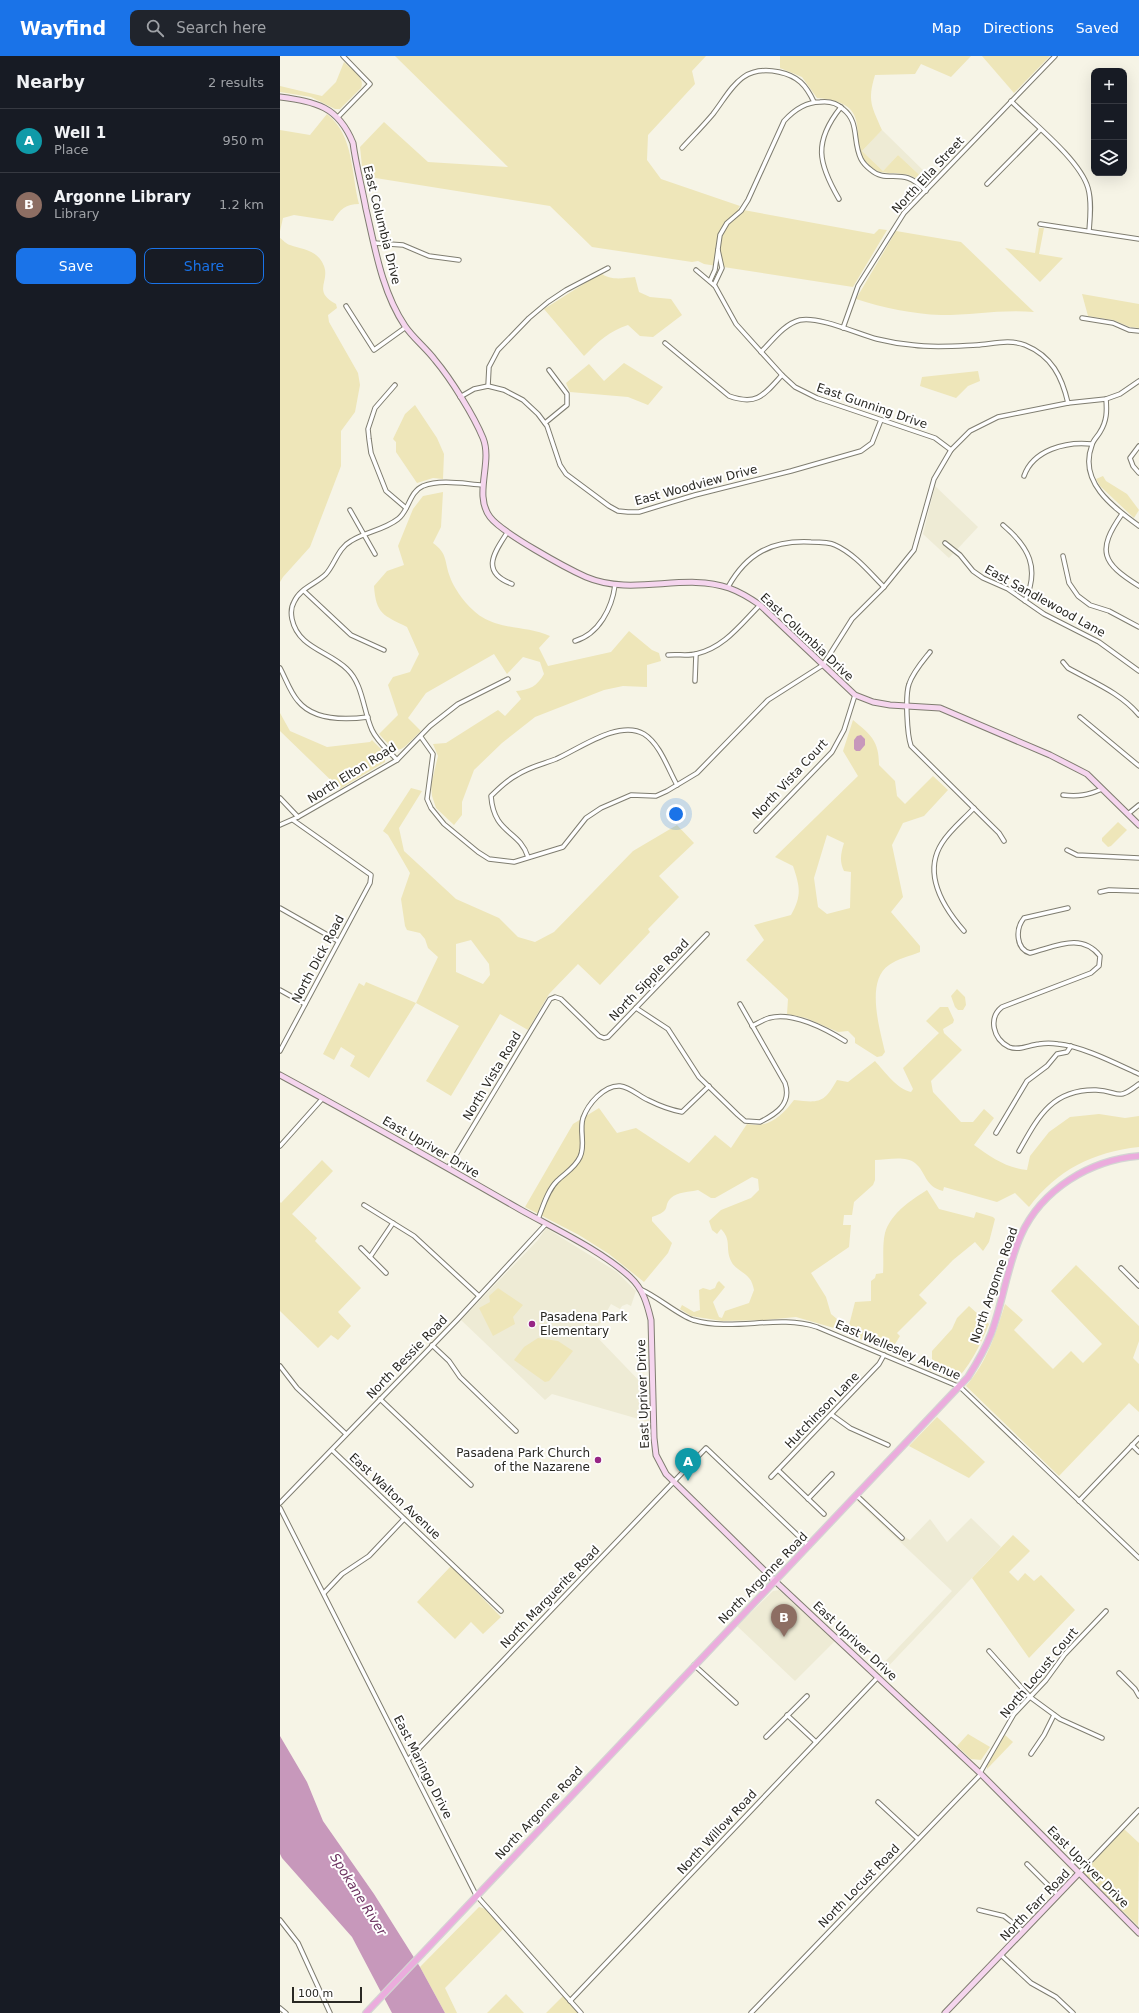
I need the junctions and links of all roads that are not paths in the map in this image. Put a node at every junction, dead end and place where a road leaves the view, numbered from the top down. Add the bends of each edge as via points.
1 (343, 56) edge
2 (1055, 56) edge
3 (280, 97) edge
4 (814, 102) junction
5 (1011, 102) junction
6 (841, 107) junction
7 (338, 117) junction
8 (1040, 130) junction
9 (682, 148) dead end
10 (987, 184) dead end
11 (926, 190) junction
12 (839, 199) dead end
13 (1040, 224) dead end
14 (1089, 231) junction
15 (1139, 239) edge
16 (374, 244) junction
17 (717, 248) junction
18 (459, 260) dead end
19 (608, 268) dead end
20 (696, 270) dead end
21 (710, 281) junction
22 (714, 285) junction
23 (346, 306) dead end
24 (1082, 318) dead end
25 (406, 326) junction
26 (843, 328) junction
27 (1139, 331) edge
28 (665, 343) dead end
29 (761, 352) junction
30 (549, 370) dead end
31 (782, 376) junction
32 (1139, 381) edge
33 (395, 385) dead end
34 (488, 386) junction
35 (460, 397) junction
36 (1106, 399) junction
37 (1068, 403) junction
38 (881, 420) junction
39 (545, 423) junction
40 (1092, 444) junction
41 (1139, 446) edge
42 (951, 450) junction
43 (1139, 472) edge
44 (1024, 476) dead end
45 (483, 485) junction
46 (406, 508) junction
47 (350, 510) dead end
48 (1122, 514) junction
49 (1002, 525) dead end
50 (1139, 526) edge
51 (507, 533) junction
52 (364, 535) junction
53 (945, 544) dead end
54 (376, 554) dead end
55 (1063, 556) dead end
56 (512, 584) dead end
57 (616, 585) junction
58 (1139, 586) edge
59 (728, 587) junction
60 (884, 587) junction
61 (304, 591) junction
62 (1025, 601) junction
63 (760, 604) junction
64 (1139, 627) edge
65 (575, 641) dead end
66 (384, 650) dead end
67 (930, 652) dead end
68 (696, 654) junction
69 (668, 655) dead end
70 (1063, 662) dead end
71 (823, 665) junction
72 (280, 668) edge
73 (1139, 671) edge
74 (508, 679) dead end
75 (695, 681) dead end
76 (855, 695) junction
77 (908, 706) junction
78 (1139, 715) edge
79 (368, 716) junction
80 (1080, 717) dead end
81 (421, 737) junction
82 (397, 760) junction
83 (1139, 766) edge
84 (677, 785) junction
85 (1102, 788) junction
86 (1063, 795) dead end
87 (280, 798) edge
88 (1139, 804) edge
89 (974, 808) junction
90 (1128, 814) junction
91 (298, 817) junction
92 (293, 820) junction
93 (1139, 824) edge
94 (280, 825) edge
95 (756, 831) dead end
96 (1004, 841) dead end
97 (1067, 850) dead end
98 (528, 857) junction
99 (1139, 858) edge
100 (1139, 891) edge
101 (1100, 892) dead end
102 (280, 908) edge
103 (1068, 908) dead end
104 (964, 932) dead end
105 (707, 934) dead end
106 (338, 941) junction
107 (280, 990) edge
108 (305, 1004) junction
109 (740, 1004) dead end
110 (636, 1008) junction
111 (752, 1026) junction
112 (604, 1038) joint
113 (845, 1041) dead end
114 (1071, 1046) junction
115 (280, 1051) edge
116 (1139, 1074) edge
117 (280, 1075) edge
118 (1139, 1084) edge
119 (709, 1086) junction
120 (323, 1098) junction
121 (996, 1133) dead end
122 (280, 1146) edge
123 (1019, 1151) dead end
124 (1139, 1156) edge
125 (448, 1168) junction
126 (364, 1205) dead end
127 (538, 1219) junction
128 (393, 1223) junction
129 (546, 1224) junction
130 (361, 1248) dead end
131 (370, 1257) junction
132 (1121, 1268) dead end
133 (386, 1273) dead end
134 (1139, 1286) edge
135 (640, 1289) junction
136 (479, 1296) junction
137 (432, 1345) junction
138 (884, 1355) junction
139 (280, 1366) edge
140 (960, 1387) junction
141 (380, 1399) junction
142 (832, 1414) junction
143 (516, 1431) dead end
144 (346, 1434) junction
145 (1139, 1438) edge
146 (888, 1445) dead end
147 (1132, 1445) junction
148 (332, 1450) junction
149 (1139, 1452) edge
150 (778, 1470) junction
151 (832, 1474) dead end
152 (771, 1477) dead end
153 (673, 1482) junction
154 (471, 1485) dead end
155 (856, 1495) junction
156 (808, 1499) junction
157 (1079, 1501) junction
158 (280, 1503) edge
159 (280, 1508) edge
160 (824, 1514) dead end
161 (404, 1518) junction
162 (902, 1538) dead end
163 (809, 1546) junction
164 (1139, 1558) edge
165 (776, 1580) junction
166 (324, 1593) junction
167 (501, 1611) dead end
168 (1106, 1611) dead end
169 (989, 1651) dead end
170 (694, 1665) junction
171 (1119, 1673) dead end
172 (878, 1677) junction
173 (806, 1696) dead end
174 (1139, 1696) edge
175 (1030, 1697) junction
176 (736, 1704) dead end
177 (787, 1715) junction
178 (1054, 1715) junction
179 (766, 1737) dead end
180 (1102, 1738) dead end
181 (816, 1742) junction
182 (1031, 1754) dead end
183 (408, 1760) junction
184 (980, 1773) junction
185 (878, 1802) dead end
186 (1139, 1810) edge
187 (918, 1839) junction
188 (1027, 1864) dead end
189 (1080, 1873) junction
190 (476, 1895) junction
191 (1058, 1895) junction
192 (979, 1910) dead end
193 (280, 1920) edge
194 (1023, 1931) junction
195 (1139, 1933) edge
196 (1001, 1955) junction
197 (570, 2001) junction
198 (280, 2008) edge
199 (286, 2013) edge
200 (330, 2013) edge
201 (366, 2013) edge
202 (581, 2013) edge
203 (751, 2013) edge
204 (945, 2013) edge
205 (1073, 2013) edge

1 - 7 street via 370,84
2 - 5 street, North Ella Street
3 - 7 street, East Columbia Drive via 308,101 322,106
4 - 6 street via 833,103
4 - 9 street via 804,84 793,76 764,70 751,73 732,86 712,114
4 - 17 street via 798,108 784,121 748,200 722,231
5 - 8 street
5 - 11 street, North Ella Street
6 - 11 street via 849,113 855,124 858,152 864,164 881,176 908,178
6 - 12 street via 823,138 821,151 828,181
7 - 16 street, East Columbia Drive via 345,125 353,143
8 - 10 street
8 - 14 street via 1070,158 1084,178 1090,198
11 - 26 street, North Ella Street via 904,213 858,286
13 - 14 street
14 - 15 street
16 - 18 street via 403,245 429,256
16 - 25 street, East Columbia Drive via 386,286
17 - 21 street via 715,270
17 - 22 street via 722,268
19 - 34 street via 566,290 529,318 498,350 489,367
20 - 21 street, East Gunning Drive
21 - 22 street, East Gunning Drive
22 - 29 street, East Gunning Drive via 732,318
23 - 25 street via 374,350
24 - 27 street via 1113,323
25 - 35 street, East Columbia Drive via 436,361
26 - 29 street via 802,320 787,326
26 - 37 street via 877,339 914,346 1008,342 1024,344 1047,359 1055,369 1063,382
28 - 31 street via 729,396 741,400 755,400
29 - 31 street, East Gunning Drive
30 - 39 street via 568,394 567,405
31 - 38 street, East Gunning Drive via 809,395
32 - 36 street via 1120,394
33 - 46 street via 375,408 368,429 371,453 386,491
34 - 35 street via 474,389
34 - 39 street, East Woodview Drive via 504,390 523,400
35 - 45 street, East Columbia Drive via 484,441
36 - 37 street
36 - 40 street via 1105,420
37 - 42 street via 998,417 970,431
38 - 39 street, East Woodview Drive via 872,443 861,451 633,512 614,509 566,474 560,465
38 - 42 street, East Gunning Drive via 936,438
40 - 44 street via 1077,442 1059,446 1028,465
40 - 48 street via 1088,470 1091,479 1096,488
41 - 43 street via 1130,458
42 - 60 street via 934,479 914,550
45 - 46 street via 433,483 423,486 416,492
45 - 51 street, East Columbia Drive via 486,509 495,523
46 - 52 street via 398,519
47 - 52 street
48 - 50 street
48 - 58 street via 1106,541 1107,556 1118,573
49 - 62 street via 1017,538 1029,555 1032,579
51 - 56 street via 493,554 493,562 495,571 502,580
51 - 57 street, East Columbia Drive via 581,574
52 - 54 street
52 - 61 street via 350,541 327,573
53 - 62 street, East Sandlewood Lane via 960,555 973,571
55 - 64 street via 1069,583 1078,596 1090,605 1109,611
57 - 59 street, East Columbia Drive via 707,584
57 - 65 street via 604,617 589,634
59 - 60 street via 736,573 757,553 774,545 796,541 834,545 850,554
59 - 63 street, East Columbia Drive
60 - 71 street via 852,619
61 - 66 street via 351,635
61 - 79 street via 294,602 291,611 294,627 313,648 346,668 351,674 357,682
62 - 73 street, East Sandlewood Lane via 1044,614 1099,642
63 - 68 street via 727,640
63 - 71 street, East Columbia Drive
67 - 77 street via 908,685
68 - 69 street
68 - 75 street
70 - 78 street via 1068,668 1120,697
71 - 76 street, East Columbia Drive
71 - 84 street via 768,700 697,773
72 - 79 street via 298,702 310,710 337,719
74 - 81 street, North Elton Road via 452,708
76 - 77 street, East Columbia Drive via 873,702
76 - 95 street, North Vista Court via 844,730 832,752
77 - 85 street, East Columbia Drive via 940,708 1050,755 1087,774
77 - 89 street via 910,746
79 - 82 street via 372,730
80 - 83 street
81 - 82 street, North Elton Road
81 - 98 street via 433,754 427,799 444,824 489,859 514,862
82 - 91 street, North Elton Road
84 - 98 street via 656,796 631,795 615,801 586,818 563,848
84 - 98 street via 652,741 635,731 599,737 558,758 525,770 491,796 492,807 502,828 525,846
85 - 86 street via 1090,794
85 - 90 street, East Columbia Drive
87 - 91 street
88 - 90 street
89 - 96 street
89 - 104 street via 942,842 935,856 933,872 949,915
90 - 93 street, East Columbia Drive
91 - 92 street, North Elton Road
92 - 94 street, North Elton Road
92 - 106 street, North Dick Road via 371,875 370,883
97 - 99 street via 1077,855
100 - 101 street
102 - 106 street
103 - 114 street via 1024,918 1018,929 1020,945 1030,953 1070,942 1081,943 1095,950 1100,956 1099,966 1091,973 1002,1007 996,1012 994,1029 1004,1043 1015,1048 1040,1044
105 - 110 street, North Sipple Road
106 - 108 street, North Dick Road
107 - 108 street
108 - 115 street, North Dick Road
109 - 111 street
110 - 112 street, North Sipple Road via 608,1037
110 - 119 street via 668,1029 693,1068
111 - 113 street via 771,1017 790,1018 824,1028
111 - 119 street via 785,1083 788,1091 787,1100 767,1119 753,1123 745,1121
112 - 125 street, North Vista Road via 561,998 555,996 550,999
114 - 116 street
114 - 121 street via 1067,1052 1057,1054 1047,1066 1027,1080
117 - 120 street, East Upriver Drive
118 - 123 street via 1127,1094 1097,1090 1067,1095 1056,1100 1038,1117
119 - 127 street via 682,1112 649,1100 625,1087 619,1086 597,1096 583,1117 581,1157 576,1165 556,1182
120 - 122 street
120 - 125 street, East Upriver Drive
124 - 140 main road, North Argonne Road via 1099,1165 1076,1175 1052,1193 1035,1212 1021,1235 991,1333 978,1362
125 - 127 street, East Upriver Drive
126 - 128 street
127 - 129 street, East Upriver Drive
128 - 131 street
128 - 136 street via 420,1241
129 - 135 street, East Upriver Drive via 622,1270
129 - 136 street, North Bessie Road
130 - 131 street
131 - 133 street
132 - 134 street
135 - 138 street, East Wellesley Avenue via 653,1294 692,1320 734,1325 798,1322 830,1332
135 - 153 street, East Upriver Drive via 646,1301 650,1320 655,1448 659,1463
136 - 137 street, North Bessie Road
137 - 141 street, North Bessie Road
137 - 143 street via 449,1361 460,1377
138 - 140 street, East Wellesley Avenue
138 - 142 street, Hutchinson Lane via 880,1364
139 - 144 street via 297,1388
140 - 155 main road, North Argonne Road
140 - 157 street, East Wellesley Avenue
141 - 144 street, North Bessie Road
141 - 154 street
142 - 146 street via 850,1428
142 - 150 street, Hutchinson Lane
144 - 148 street, North Bessie Road
145 - 147 street
147 - 149 street
147 - 157 street
148 - 158 street, North Bessie Road
148 - 161 street, East Walton Avenue
150 - 152 street, Hutchinson Lane
150 - 156 street
151 - 156 street
153 - 163 street, North Marguerite Road via 706,1448
153 - 165 street, East Upriver Drive
153 - 183 street, North Marguerite Road
155 - 162 street
155 - 163 main road, North Argonne Road
156 - 160 street
157 - 164 street, East Wellesley Avenue
159 - 166 street, East Maringo Drive
161 - 166 street via 368,1556 342,1574
161 - 167 street, East Walton Avenue
163 - 165 main road, North Argonne Road
165 - 170 main road, North Argonne Road
165 - 172 street, East Upriver Drive
166 - 183 street, East Maringo Drive
168 - 175 street, North Locust Court via 1065,1654
169 - 175 street
170 - 176 street
170 - 190 main road, North Argonne Road
171 - 174 street
172 - 181 street, North Willow Road
172 - 184 street, East Upriver Drive
173 - 177 street
175 - 178 street
175 - 184 street, North Locust Court via 1014,1714
177 - 179 street
177 - 181 street
178 - 180 street
178 - 182 street via 1044,1736
181 - 197 street, North Willow Road
183 - 190 street, East Maringo Drive
184 - 187 street, North Locust Road
184 - 189 street, East Upriver Drive
185 - 187 street
186 - 189 street, North Farr Road
187 - 203 street, North Locust Road
188 - 191 street
189 - 191 street, North Farr Road
189 - 195 street, East Upriver Drive
190 - 197 street, East Maringo Drive
190 - 201 main road, North Argonne Road
191 - 194 street, North Farr Road
192 - 194 street via 1004,1916
193 - 200 street via 298,1943
194 - 196 street, North Farr Road
196 - 204 street, North Farr Road
196 - 205 street via 1031,1984 1056,1997
197 - 202 street, East Maringo Drive
198 - 199 street

